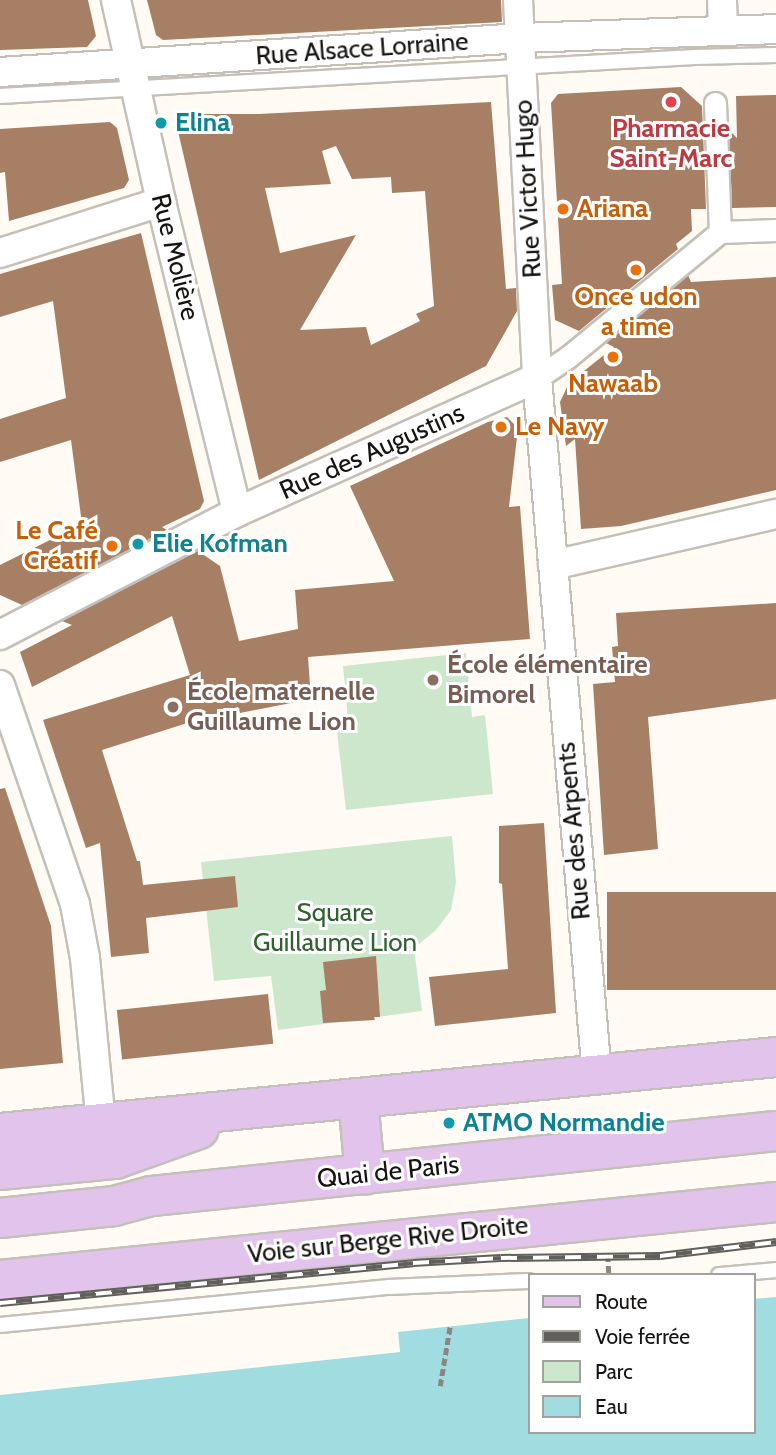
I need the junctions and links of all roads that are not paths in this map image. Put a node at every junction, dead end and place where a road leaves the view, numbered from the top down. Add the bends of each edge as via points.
1 (116, 0) edge
2 (518, 0) edge
3 (723, 0) edge
4 (776, 29) edge
5 (723, 30) junction
6 (521, 52) junction
7 (776, 55) edge
8 (0, 72) edge
9 (134, 77) junction
10 (0, 96) edge
11 (715, 103) dead end
12 (161, 202) junction
13 (776, 230) edge
14 (720, 232) junction
15 (0, 253) edge
16 (537, 378) junction
17 (237, 512) junction
18 (776, 514) edge
19 (553, 565) junction
20 (0, 635) edge
21 (0, 685) edge
22 (776, 1057) edge
23 (597, 1075) junction
24 (358, 1099) junction
25 (250, 1110) junction
26 (101, 1124) junction
27 (776, 1131) edge
28 (0, 1133) edge
29 (0, 1170) edge
30 (365, 1175) junction
31 (0, 1193) edge
32 (152, 1196) junction
33 (776, 1202) edge
34 (0, 1217) edge
35 (776, 1270) edge
36 (742, 1273) edge
37 (0, 1280) edge
38 (528, 1281) edge
39 (0, 1325) edge

1 - 9 street, Rue Molière
2 - 6 street, Rue Victor Hugo
3 - 5 street
4 - 5 street, Rue Alsace Lorraine
5 - 6 street, Rue Alsace Lorraine
6 - 7 lane, Rue Alsace Lorraine
6 - 9 street, Rue Alsace Lorraine
6 - 16 street, Rue Victor Hugo
8 - 9 street, Rue Alsace Lorraine
9 - 10 lane, Rue Alsace Lorraine
9 - 12 street, Rue Molière
11 - 14 street
12 - 15 street
12 - 17 street, Rue Molière
13 - 14 street
14 - 16 street, Rue des Augustins
16 - 17 street, Rue des Augustins
16 - 19 street, Rue des Arpents
17 - 20 street, Rue des Augustins
18 - 19 street
19 - 23 street, Rue des Arpents
21 - 26 street via 75,904 85,958
22 - 23 main road
23 - 24 main road
24 - 25 main road
24 - 30 main road
25 - 26 main road
25 - 29 main road via 115,1159
26 - 28 main road
27 - 30 main road, Quai de Paris
30 - 32 main road, Quai de Paris
31 - 32 main road via 110,1186
32 - 34 main road, Quai de Paris via 114,1206
33 - 37 main road, Voie sur Berge Rive Droite
35 - 36 lane
38 - 39 lane via 388,1287

